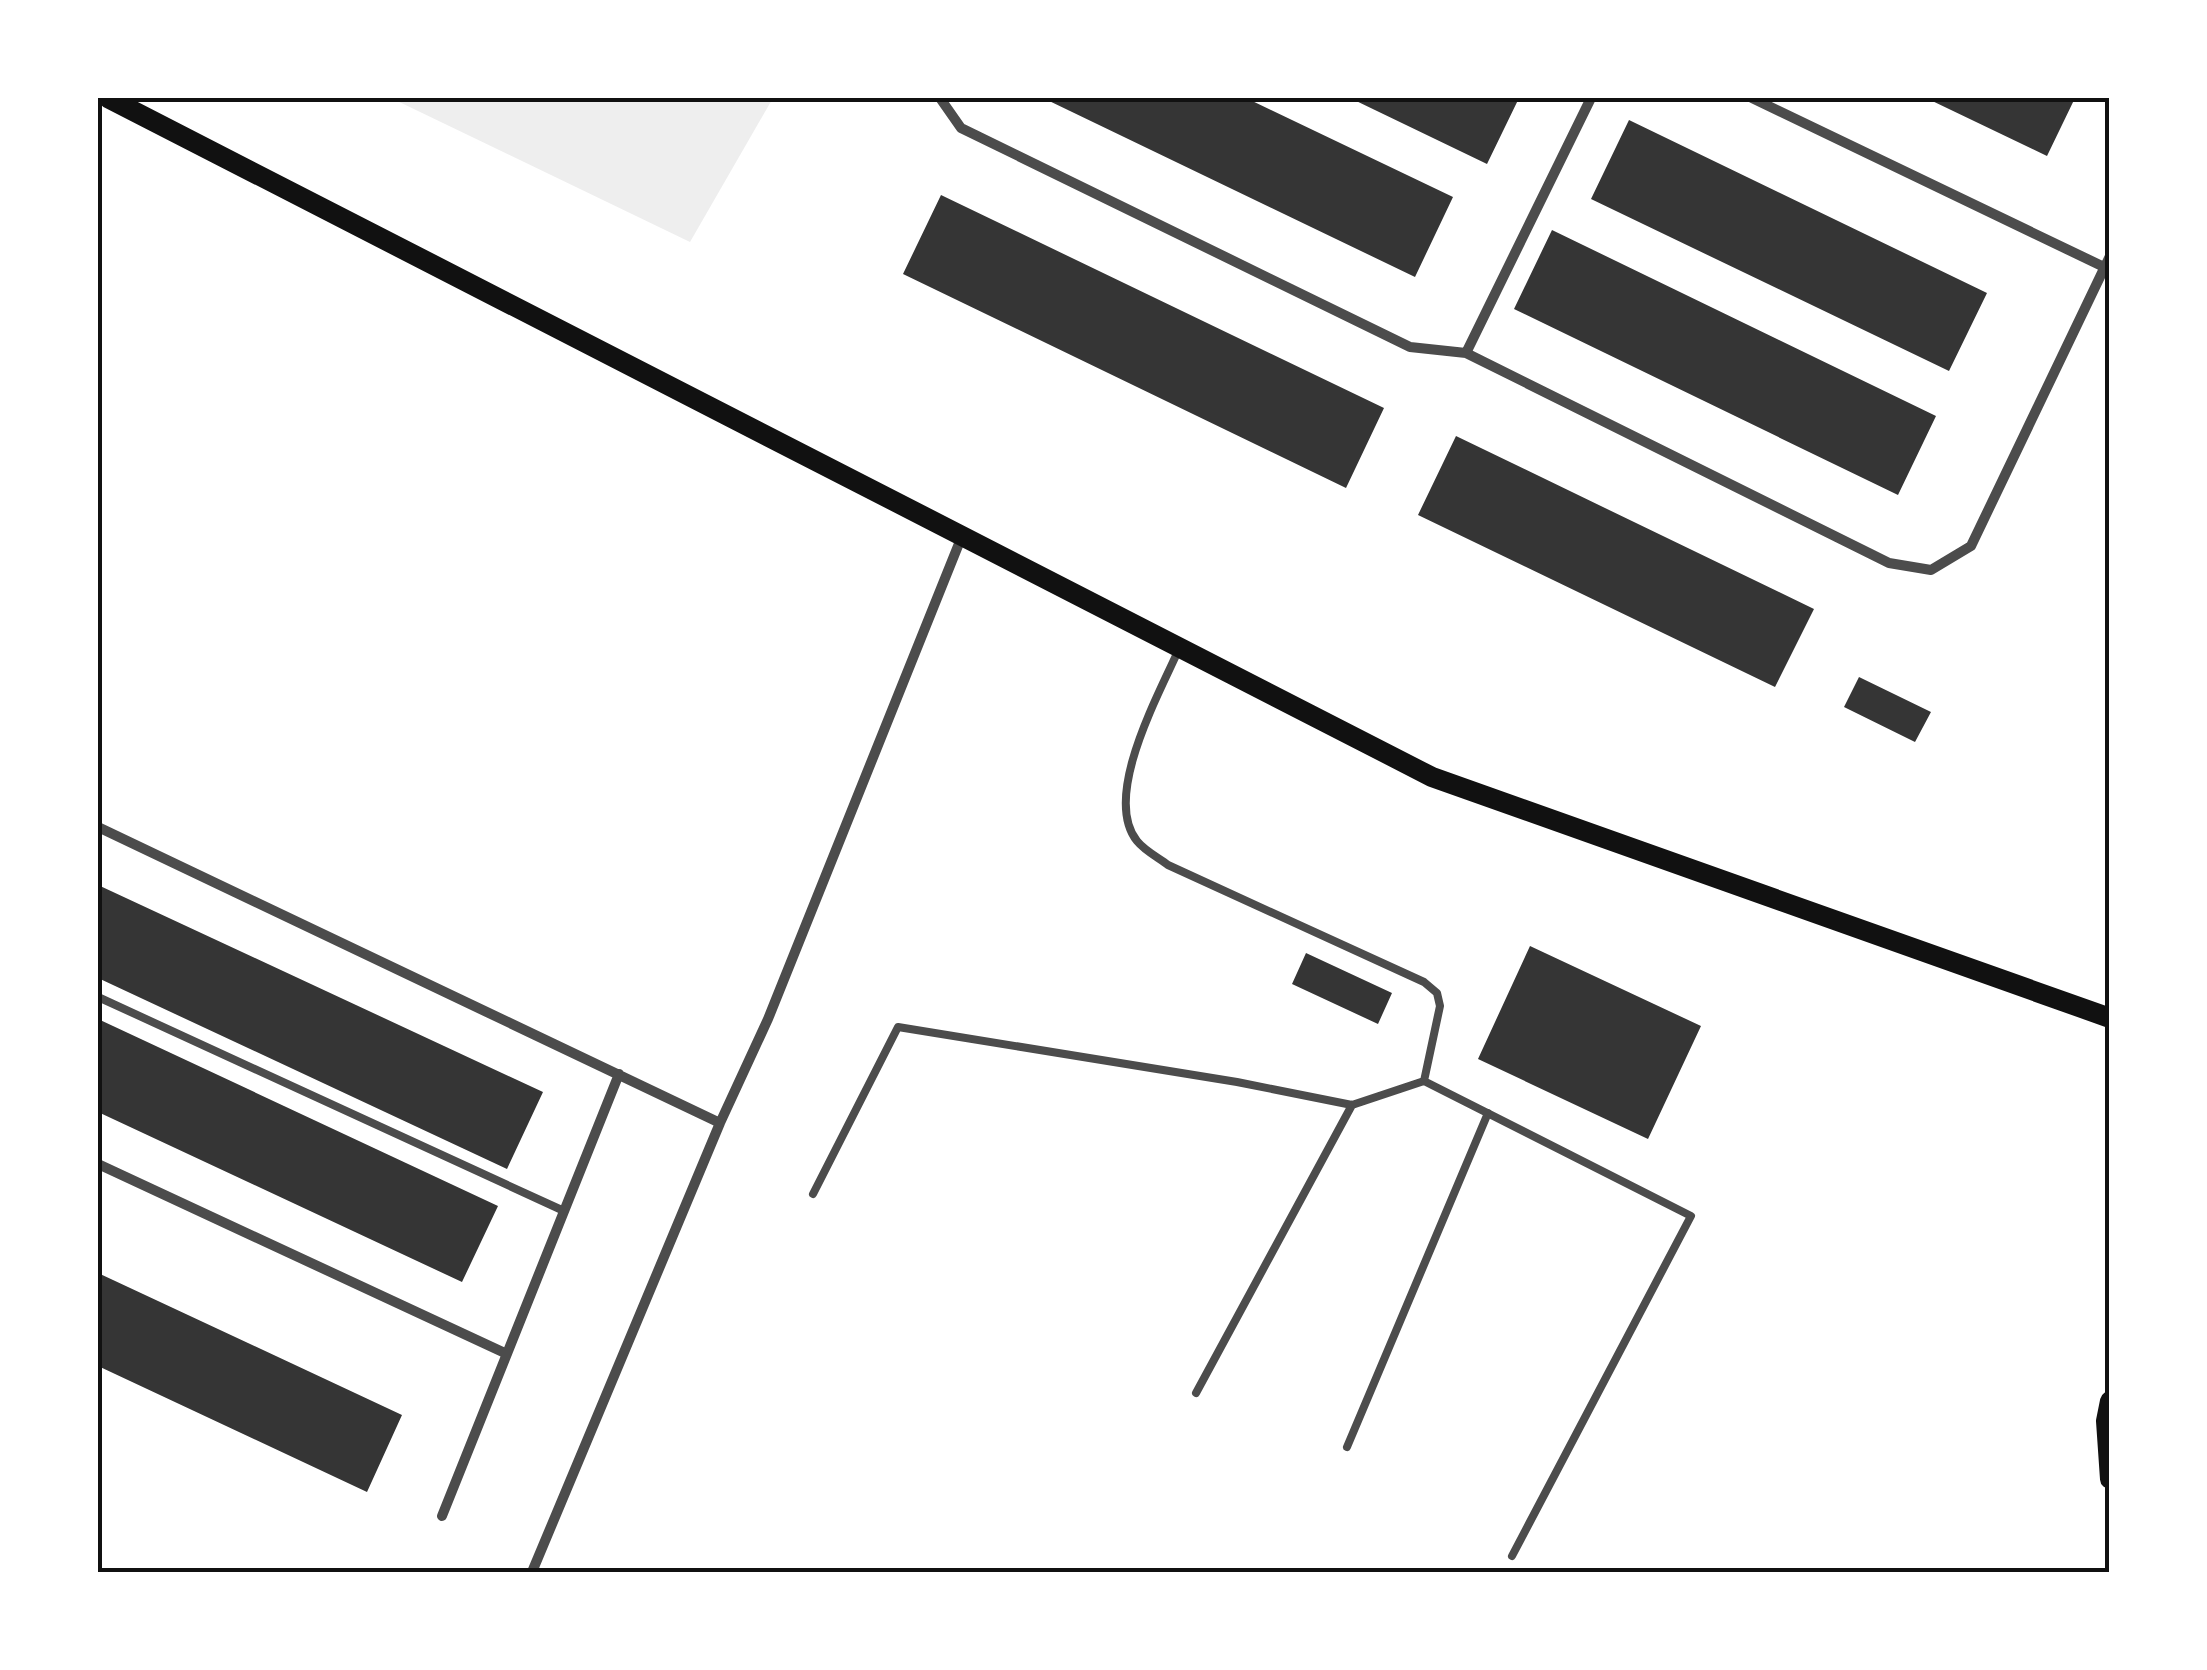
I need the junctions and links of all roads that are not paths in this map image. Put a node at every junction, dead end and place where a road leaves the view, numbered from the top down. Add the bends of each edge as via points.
1 (108, 98) edge
2 (940, 98) edge
3 (1591, 98) edge
4 (1752, 98) edge
5 (2107, 261) edge
6 (1466, 354) junction
7 (962, 536) junction
8 (1180, 647) junction
9 (98, 827) edge
10 (98, 997) edge
11 (2110, 1018) edge
12 (619, 1074) junction
13 (1424, 1082) junction
14 (1352, 1105) junction
15 (1488, 1114) junction
16 (720, 1123) junction
17 (98, 1164) edge
18 (814, 1194) dead end
19 (564, 1211) junction
20 (507, 1354) junction
21 (1196, 1393) dead end
22 (2110, 1401) edge
23 (1347, 1447) dead end
24 (2110, 1479) edge
25 (442, 1516) dead end
26 (1512, 1556) dead end
27 (532, 1572) edge

1 - 7 main road
2 - 6 street via 961,128 1410,348
3 - 6 street
4 - 5 street
5 - 6 street via 1971,546 1931,570 1889,563
7 - 8 main road
7 - 16 street via 768,1020
8 - 11 main road via 1432,777
8 - 13 lane via 1130,761 1125,801 1136,840 1168,866 1424,982 1440,1006
9 - 12 street
10 - 19 lane
12 - 16 street
12 - 19 street
13 - 14 lane
13 - 15 lane
14 - 18 lane via 898,1027
14 - 21 lane
15 - 23 lane
15 - 26 lane via 1691,1216
16 - 27 street
17 - 20 street
19 - 20 street
20 - 25 street
22 - 24 main road

